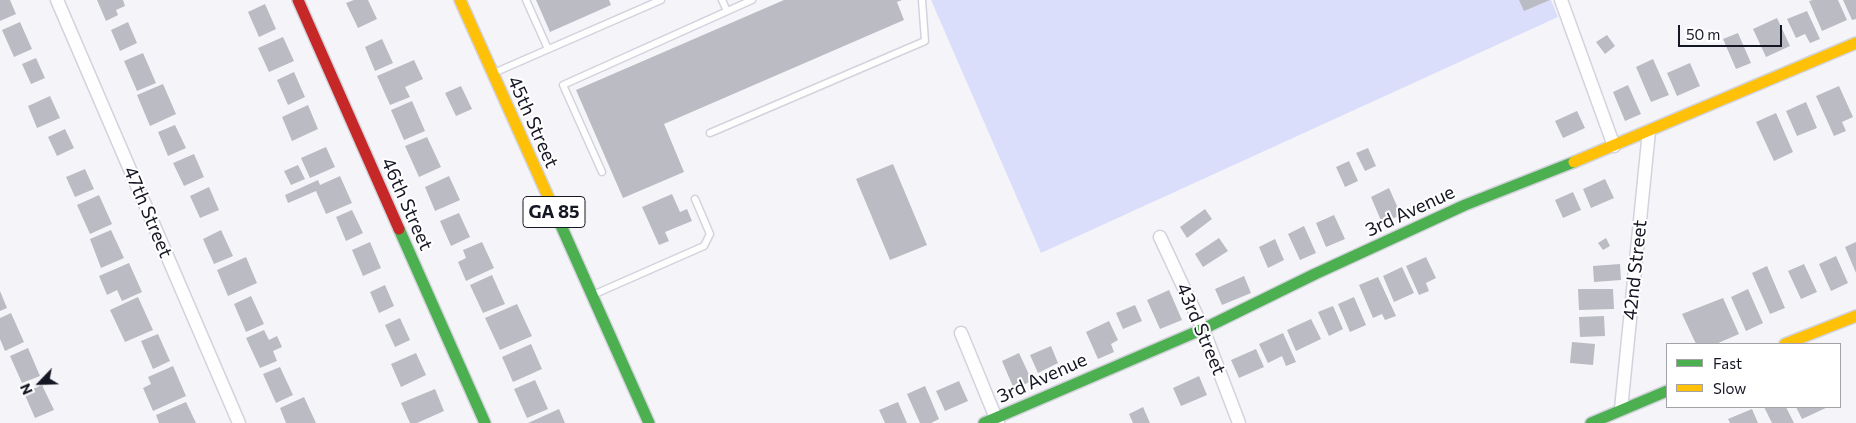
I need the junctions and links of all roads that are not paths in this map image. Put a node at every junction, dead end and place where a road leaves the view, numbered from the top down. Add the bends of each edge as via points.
1 (57, 0) edge
2 (298, 0) edge
3 (460, 0) edge
4 (526, 0) edge
5 (661, 0) edge
6 (722, 0) edge
7 (752, 0) edge
8 (922, 0) edge
9 (1562, 0) edge
10 (646, 3) edge
11 (727, 12) junction
12 (1856, 44) edge
13 (548, 49) junction
14 (492, 73) junction
15 (1649, 131) junction
16 (710, 133) dead end
17 (1614, 146) junction
18 (602, 172) dead end
19 (695, 200) dead end
20 (1160, 237) dead end
21 (592, 296) junction
22 (1856, 316) edge
23 (1202, 329) junction
24 (960, 333) dead end
25 (1788, 343) edge
26 (1666, 391) edge
27 (1621, 409) junction
28 (992, 421) edge
29 (239, 423) edge
30 (484, 423) edge
31 (649, 423) edge
32 (1239, 423) edge
33 (1591, 423) edge

1 - 29 street, 47th Street
2 - 30 street, 46th Street
3 - 14 street, 45th Street / GA 85
4 - 13 lane
5 - 10 lane
6 - 11 lane
7 - 11 lane
8 - 16 lane via 926,41
9 - 17 street
10 - 13 lane
11 - 18 lane via 563,85
12 - 15 street, 3rd Avenue
13 - 14 lane
14 - 21 street, 45th Street / GA 85
15 - 17 street, 3rd Avenue
15 - 27 street, 42nd Street
17 - 23 street, 3rd Avenue via 1465,205
19 - 21 lane via 710,234 704,246
20 - 23 street, 43rd Street
21 - 31 street, 45th Street / GA 85
22 - 25 street
23 - 28 street, 3rd Avenue
23 - 32 street, 43rd Street
24 - 28 street
26 - 27 street
27 - 33 street

